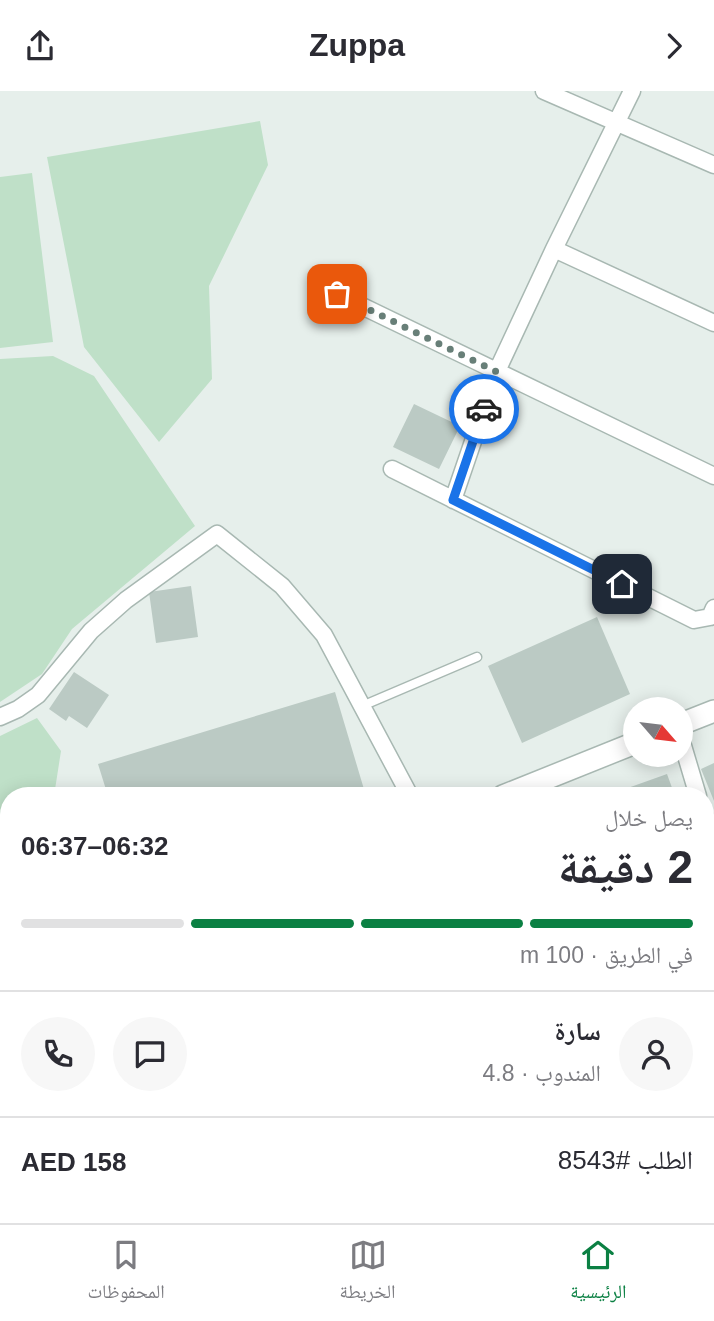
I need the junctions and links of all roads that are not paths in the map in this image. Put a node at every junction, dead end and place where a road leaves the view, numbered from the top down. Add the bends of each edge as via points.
1 (544, 91) edge
2 (632, 91) edge
3 (616, 122) junction
4 (714, 165) edge
5 (554, 249) junction
6 (337, 294) dead end
7 (714, 323) edge
8 (497, 372) junction
9 (392, 469) dead end
10 (714, 476) edge
11 (453, 500) junction
12 (714, 608) edge
13 (477, 657) dead end
14 (362, 706) junction
15 (714, 711) edge
16 (0, 717) edge
17 (693, 719) edge
18 (623, 748) edge
19 (689, 767) edge
20 (405, 787) edge
21 (525, 787) edge
22 (695, 787) edge

1 - 3 street
2 - 3 street
3 - 4 street
3 - 5 street
5 - 7 street
5 - 8 street
6 - 8 street
8 - 10 street
8 - 11 street
9 - 11 street
11 - 12 street via 694,620 710,617
13 - 14 lane
14 - 16 street via 324,635 282,586 217,534 126,600 91,631 38,695
14 - 20 street
15 - 17 street
18 - 21 street
19 - 22 street

